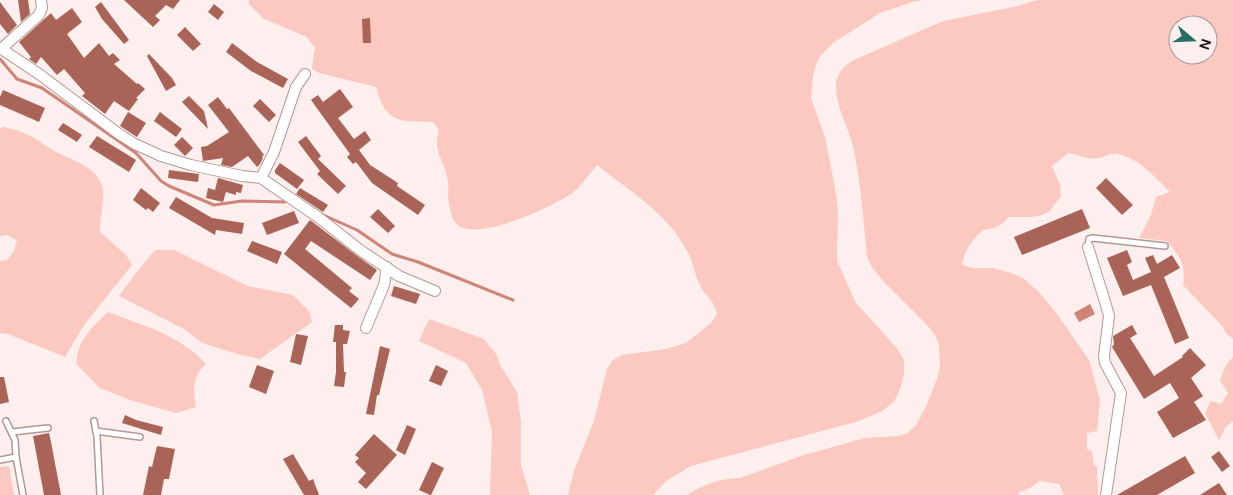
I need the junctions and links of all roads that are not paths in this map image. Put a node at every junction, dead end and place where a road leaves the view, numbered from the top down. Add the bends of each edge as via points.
1 (41, 0) edge
2 (1, 48) edge
3 (304, 74) dead end
4 (261, 178) junction
5 (1165, 246) dead end
6 (1088, 247) joint
7 (387, 267) junction
8 (435, 291) dead end
9 (366, 328) dead end
10 (6, 421) dead end
11 (94, 421) dead end
12 (48, 428) dead end
13 (96, 431) junction
14 (12, 432) junction
15 (140, 437) dead end
16 (16, 457) junction
17 (0, 460) edge
18 (23, 495) edge
19 (100, 495) edge
20 (1106, 495) edge

1 - 2 street via 39,15
2 - 4 street via 136,144 191,165
3 - 4 street
4 - 7 street
5 - 6 lane via 1093,238 1089,239
6 - 20 street via 1108,316 1105,363 1121,393
7 - 8 street via 399,276
7 - 9 street via 384,285
10 - 14 lane
11 - 13 lane
12 - 14 lane
13 - 15 lane
13 - 19 lane
14 - 16 lane
16 - 17 lane
16 - 18 lane

